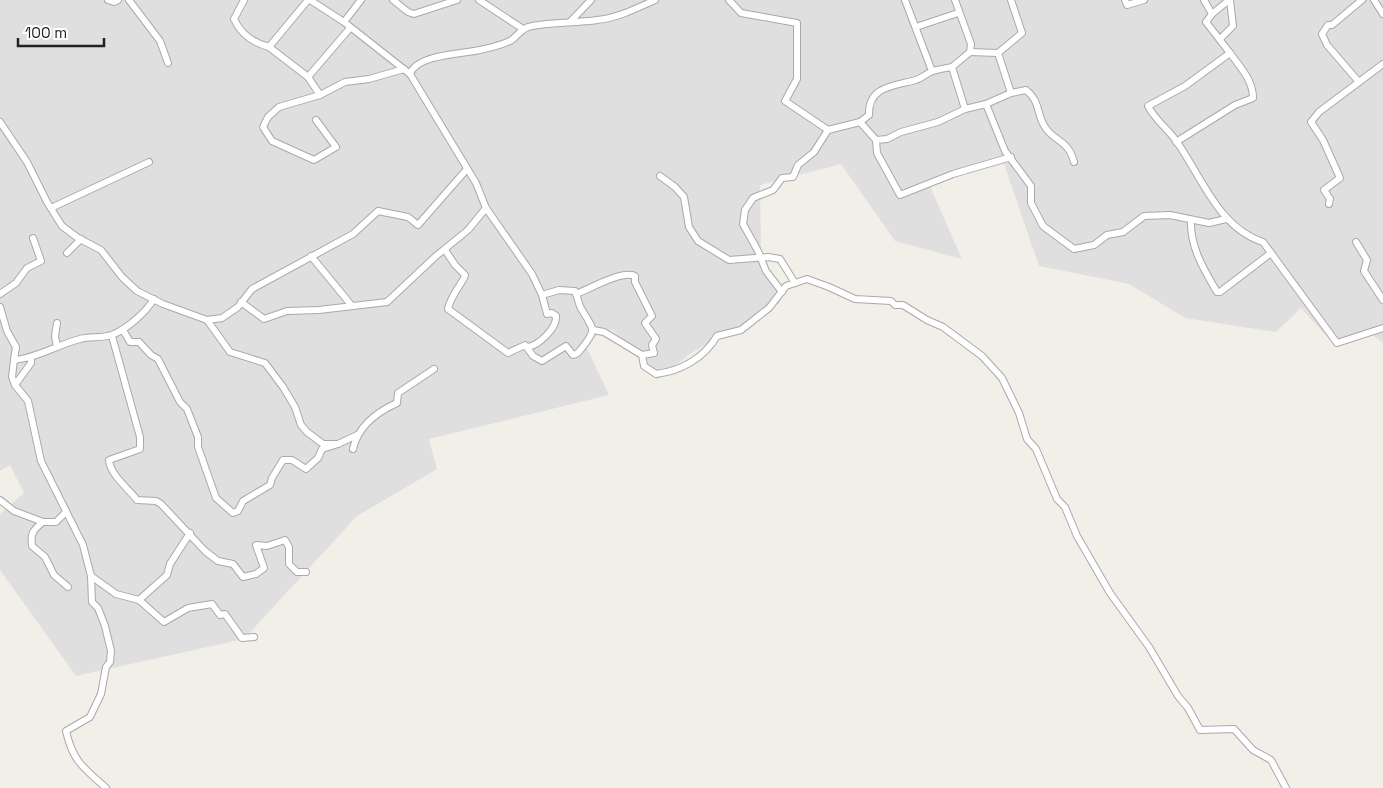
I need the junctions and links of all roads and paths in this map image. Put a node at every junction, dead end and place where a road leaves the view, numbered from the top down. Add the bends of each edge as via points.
1 (108, 0) edge
2 (118, 0) edge
3 (122, 0) edge
4 (129, 0) edge
5 (244, 0) edge
6 (309, 0) edge
7 (361, 0) edge
8 (393, 0) edge
9 (458, 0) edge
10 (479, 0) edge
11 (591, 0) edge
12 (655, 0) edge
13 (730, 0) edge
14 (905, 0) edge
15 (956, 0) edge
16 (1011, 0) edge
17 (1125, 0) edge
18 (1144, 0) edge
19 (1204, 0) edge
20 (1230, 0) edge
21 (1362, 0) edge
22 (1374, 0) edge
23 (134, 7) junction
24 (958, 12) junction
25 (1212, 14) junction
26 (1383, 14) edge
27 (344, 22) junction
28 (570, 22) junction
29 (916, 27) junction
30 (350, 28) junction
31 (523, 29) junction
32 (1220, 39) junction
33 (269, 47) junction
34 (970, 52) junction
35 (998, 53) junction
36 (1230, 53) junction
37 (168, 63) dead end
38 (1383, 64) edge
39 (952, 67) junction
40 (404, 69) junction
41 (932, 71) junction
42 (410, 74) junction
43 (308, 77) junction
44 (1359, 82) junction
45 (1010, 93) junction
46 (320, 95) junction
47 (986, 104) junction
48 (965, 109) junction
49 (316, 120) dead end
50 (0, 122) edge
51 (860, 122) junction
52 (828, 130) junction
53 (876, 140) junction
54 (1176, 142) junction
55 (1011, 157) junction
56 (149, 162) dead end
57 (1074, 162) dead end
58 (467, 169) junction
59 (660, 176) dead end
60 (1329, 204) dead end
61 (51, 208) junction
62 (486, 208) junction
63 (1226, 219) junction
64 (1191, 221) junction
65 (32, 238) dead end
66 (80, 240) junction
67 (1356, 242) dead end
68 (445, 250) junction
69 (67, 253) dead end
70 (1271, 253) junction
71 (311, 256) junction
72 (761, 257) junction
73 (795, 282) junction
74 (782, 292) junction
75 (0, 294) edge
76 (576, 294) junction
77 (542, 295) junction
78 (154, 299) junction
79 (1383, 300) edge
80 (241, 302) junction
81 (352, 306) junction
82 (0, 307) edge
83 (207, 320) junction
84 (57, 324) dead end
85 (1383, 328) edge
86 (123, 330) junction
87 (593, 330) junction
88 (112, 336) junction
89 (57, 347) junction
90 (528, 347) junction
91 (642, 355) junction
92 (31, 358) junction
93 (14, 360) junction
94 (434, 369) dead end
95 (15, 385) junction
96 (357, 435) junction
97 (338, 444) junction
98 (353, 449) dead end
99 (0, 500) edge
100 (65, 513) junction
101 (43, 522) junction
102 (190, 533) junction
103 (306, 572) dead end
104 (91, 576) junction
105 (68, 587) dead end
106 (139, 600) junction
107 (254, 638) dead end
108 (106, 788) edge
109 (1286, 788) edge

1 - 2 street
3 - 23 street
4 - 23 street
5 - 33 street via 235,22 241,32 253,41
6 - 27 street
6 - 33 street
7 - 27 street
8 - 9 street via 414,14
10 - 31 street
11 - 28 street
12 - 28 street via 627,13 599,20
13 - 52 street via 741,14 797,23 797,79 785,101
14 - 29 street
15 - 24 street
16 - 35 street via 1022,32
17 - 18 street via 1127,5
19 - 25 street
20 - 25 street
20 - 32 street via 1233,26
21 - 44 street via 1328,25 1322,34 1327,45
22 - 26 street
23 - 37 street via 160,41
24 - 29 street
24 - 34 street via 971,44
25 - 32 street via 1206,22
27 - 30 street
28 - 31 street
29 - 41 street
30 - 40 street
30 - 43 street
31 - 42 street via 502,44 439,56 426,61
32 - 36 street
33 - 43 street
34 - 35 street
34 - 39 street
35 - 45 street
36 - 54 street via 1249,79 1253,98 1235,105
36 - 54 street via 1184,86 1148,106
38 - 44 street
39 - 41 street
39 - 48 street
40 - 42 street
40 - 46 street via 345,82
41 - 51 street via 918,79 886,87 874,96 869,104 869,115
42 - 58 street
43 - 46 street
44 - 60 street via 1319,112 1312,122 1340,178 1324,190 1330,199
45 - 47 street
45 - 57 street via 1026,90 1034,96 1043,126 1066,144
46 - 49 street via 274,109 263,127 272,141 314,160 336,147
47 - 48 street
47 - 55 street via 1005,151
48 - 53 street via 938,122
50 - 61 street via 26,160
51 - 52 street
51 - 53 street
52 - 72 street via 814,152 798,166 793,177 782,178 772,190 753,198 745,210 743,224
53 - 55 street via 877,153 900,195 953,174
54 - 63 street
55 - 64 street via 1031,186 1031,203 1043,226 1074,249 1094,245 1108,235 1123,232 1144,216 1170,215
56 - 61 street
58 - 62 street
58 - 71 street via 418,224 408,216 378,211 353,234
59 - 72 street via 684,197 689,227 698,241 729,260
61 - 66 street via 62,226
62 - 68 street
62 - 77 street via 519,252
63 - 64 street via 1210,223
63 - 70 street via 1248,237 1264,242
64 - 70 street via 1198,256 1217,292 1241,278
65 - 75 street via 41,260 27,268 16,283
66 - 69 street
66 - 78 street via 100,250 130,285
67 - 79 street via 1367,260 1364,271
68 - 81 street via 389,300
68 - 90 street via 465,275 450,298 448,310 508,353 525,345
70 - 85 street via 1337,343
71 - 80 street via 252,289
71 - 81 street
72 - 73 street via 784,262
72 - 74 street via 766,271
73 - 74 street
73 - 109 street via 807,279 855,299 891,301 903,306 943,327 991,366 1002,378 1025,433 1042,460 1057,499 1065,507 1077,536 1110,593 1150,646 1197,726 1200,730 1234,729 1252,750 1272,760
74 - 91 street via 769,308 741,330 717,336 701,356 670,372 656,374 644,366
76 - 77 street via 566,290
76 - 87 street
76 - 91 street via 607,280 631,274 635,276 652,316 646,323 656,339 652,345 654,353
77 - 90 street via 546,314 552,312 556,320 541,342
78 - 83 street
78 - 86 street
80 - 81 street via 264,319 287,310
80 - 83 street via 222,318
82 - 93 street via 16,348
83 - 97 street via 230,352 256,359 271,370 301,425 313,438 323,444
84 - 89 street
86 - 88 street
86 - 97 street via 130,342 139,342 165,370 196,430 198,447 216,498 232,512 238,511 243,500 270,485 283,460 292,460 306,469 322,449
87 - 90 street via 589,341 573,356 566,346 542,361 533,356
87 - 91 street via 604,332
88 - 89 street via 80,338
88 - 102 street via 140,436 140,449 109,460 110,466 137,500 156,501
89 - 92 street
92 - 93 street
92 - 95 street via 31,363
93 - 95 street
94 - 96 street via 398,393 397,403 382,410
95 - 100 street via 28,401 41,461
96 - 97 street
96 - 98 street
99 - 101 street via 14,511
100 - 101 street via 56,522
100 - 104 street via 83,545
101 - 105 street via 33,531 32,546 45,557 54,575
102 - 103 street via 205,552 232,564 243,577 264,568 256,545 267,546 284,540 289,547 289,564 297,572
102 - 106 street via 170,564 167,575
104 - 106 street via 116,594
104 - 108 street via 92,602 105,626 111,651 110,662 90,717 66,731 81,767
106 - 107 street via 164,622 188,608 212,604 220,615 225,614 234,624 242,638

